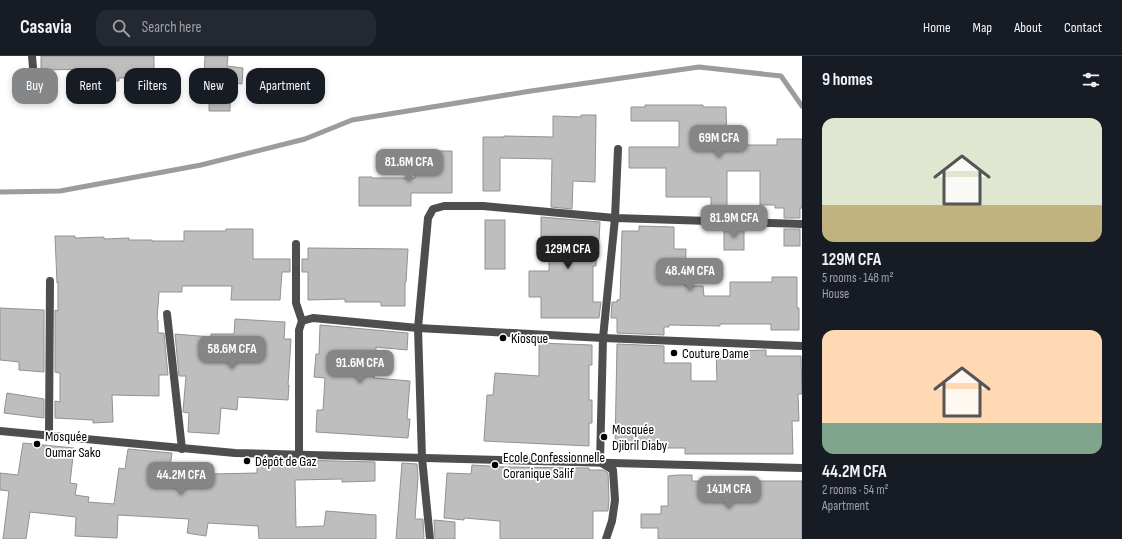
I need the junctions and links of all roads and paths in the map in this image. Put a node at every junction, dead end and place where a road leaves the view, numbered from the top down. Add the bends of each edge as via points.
1 (32, 56) edge
2 (33, 68) dead end
3 (618, 149) dead end
4 (615, 218) junction
5 (802, 224) edge
6 (296, 244) dead end
7 (50, 281) dead end
8 (167, 314) dead end
9 (302, 321) junction
10 (418, 328) junction
11 (603, 338) junction
12 (802, 346) edge
13 (0, 431) edge
14 (49, 435) junction
15 (182, 449) junction
16 (299, 454) junction
17 (422, 458) junction
18 (600, 462) junction
19 (802, 468) edge
20 (430, 539) edge
21 (606, 539) edge

1 - 2 street
3 - 4 street
4 - 5 street
4 - 10 street via 483,206 444,206 433,209 428,218
4 - 11 street
6 - 9 street via 296,303
7 - 14 street
8 - 15 street
9 - 10 street via 313,318
9 - 16 street via 299,330
10 - 11 street
10 - 17 street
11 - 12 street
11 - 18 street
13 - 14 street
14 - 15 street
15 - 16 street
16 - 17 street
17 - 18 street
17 - 20 street
18 - 19 street
18 - 21 street via 613,470 615,500 612,522

